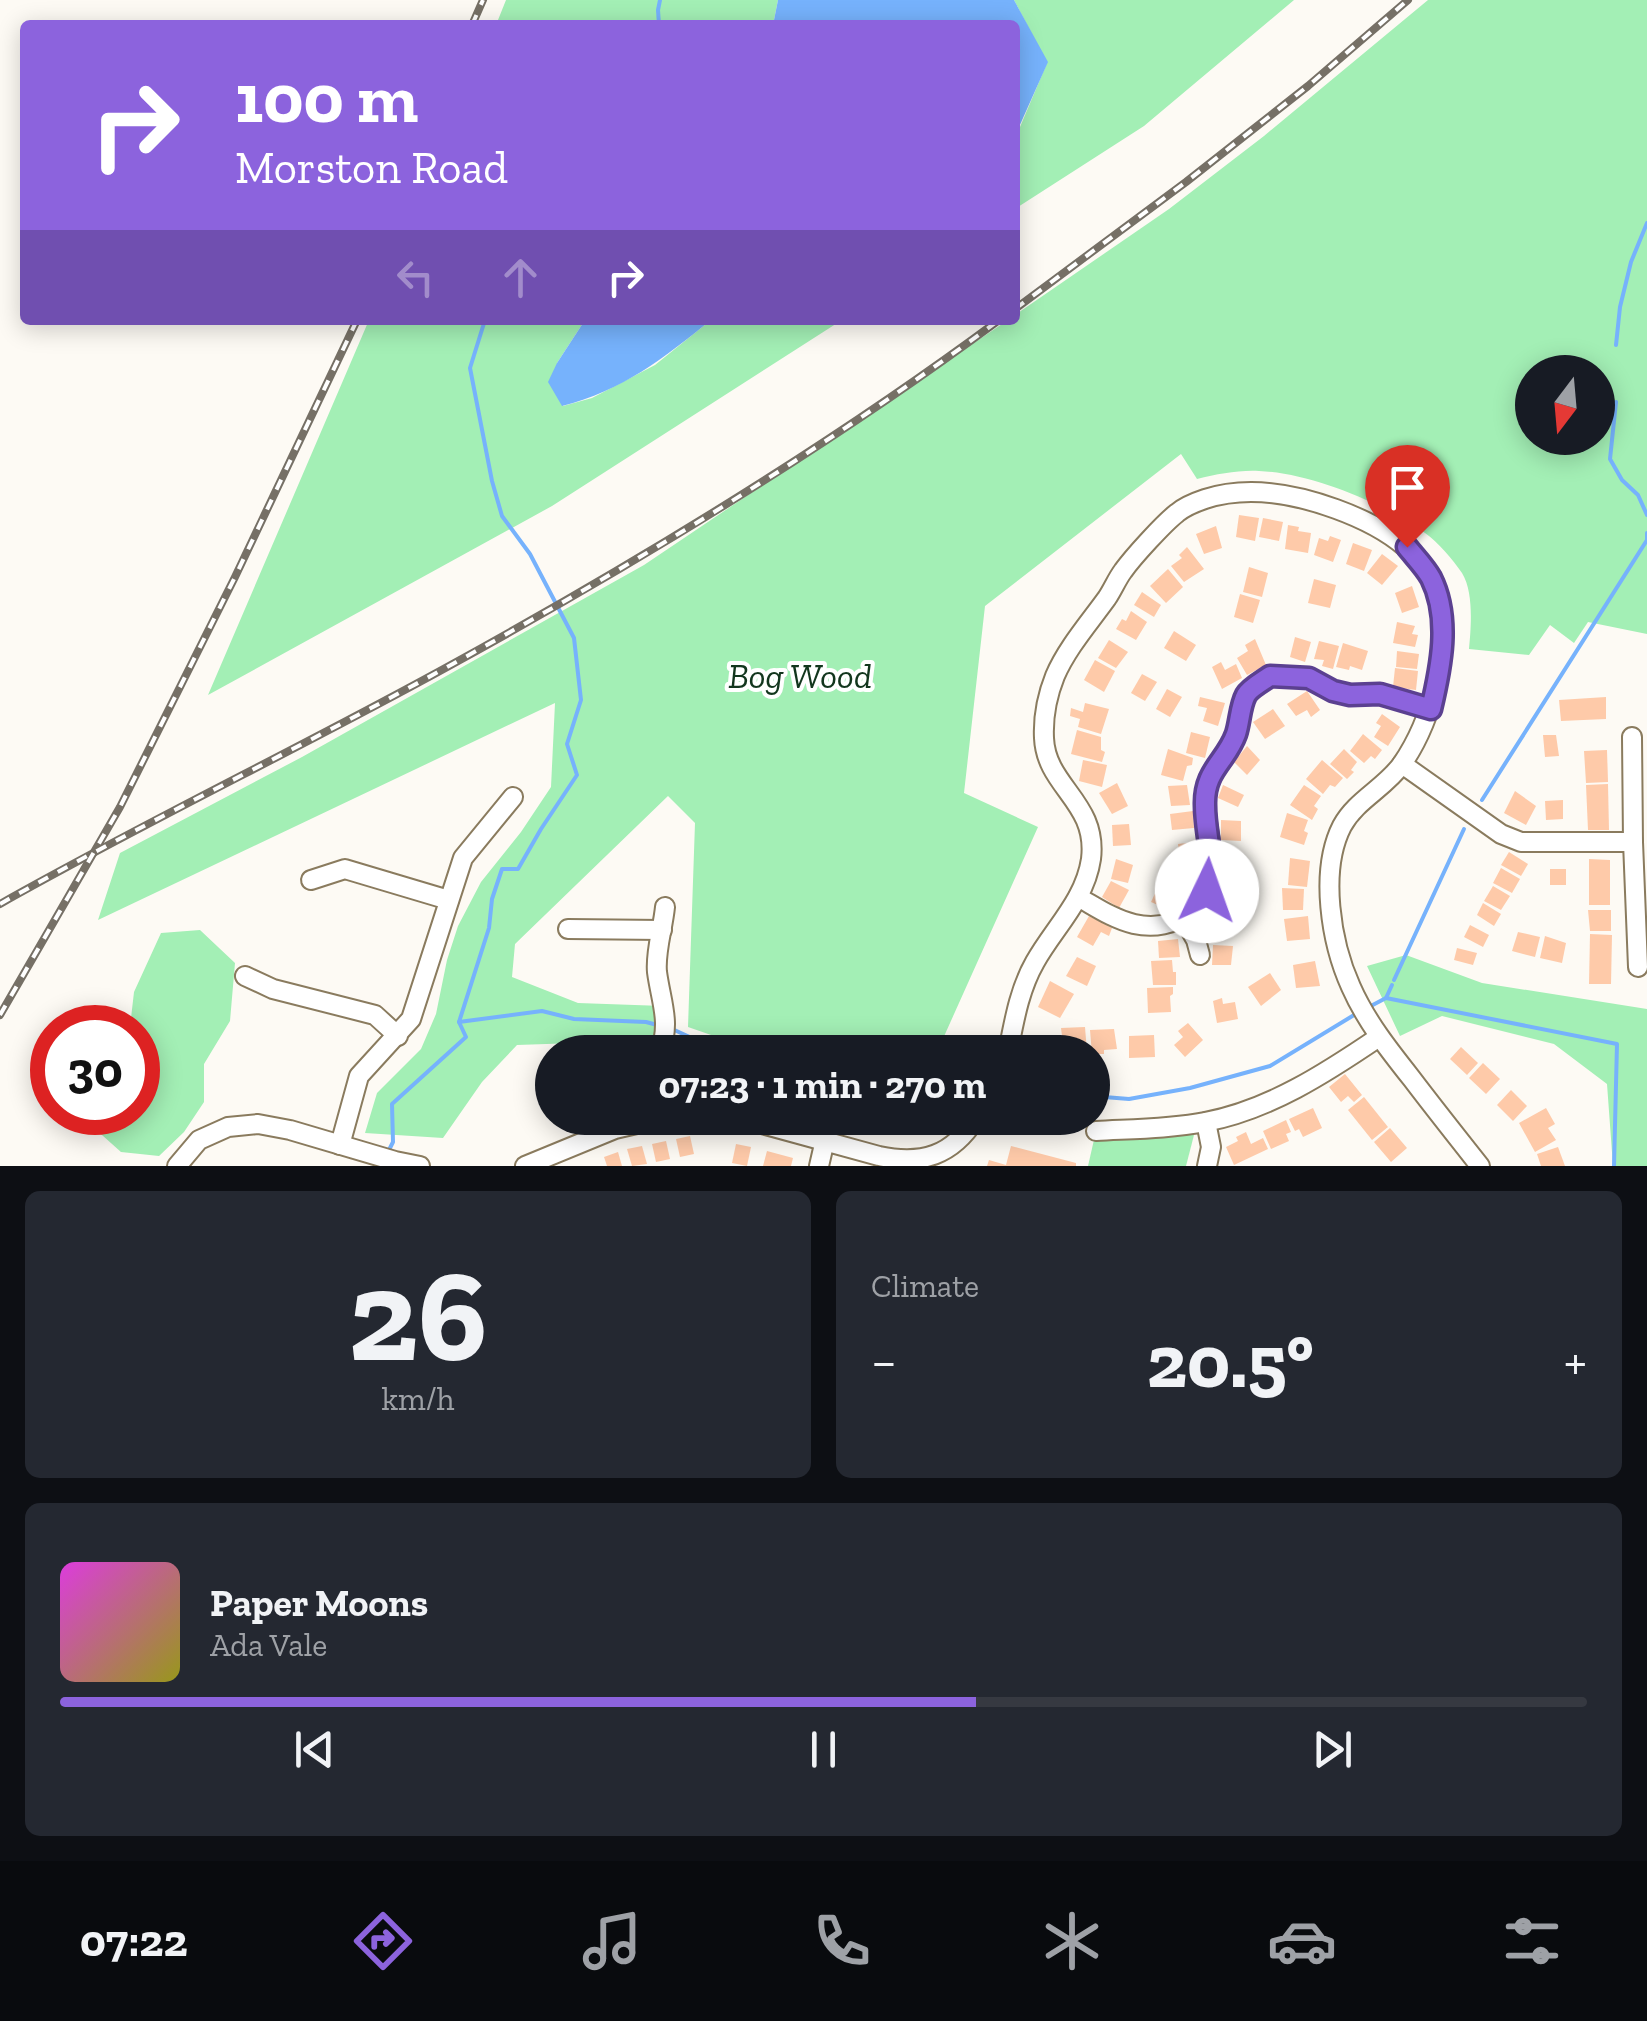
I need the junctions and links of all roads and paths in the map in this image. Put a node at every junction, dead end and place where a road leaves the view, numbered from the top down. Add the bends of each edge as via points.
1 (1431, 709) junction
2 (1632, 738) dead end
3 (1402, 764) junction
4 (513, 798) dead end
5 (1633, 842) junction
6 (311, 880) dead end
7 (1078, 897) junction
8 (449, 900) junction
9 (665, 907) dead end
10 (1184, 919) junction
11 (568, 929) dead end
12 (662, 930) junction
13 (1200, 955) dead end
14 (1638, 967) dead end
15 (245, 976) dead end
16 (665, 1035) edge
17 (1012, 1035) edge
18 (398, 1036) junction
19 (1379, 1037) junction
20 (1206, 1122) junction
21 (1110, 1130) edge
22 (600, 1135) edge
23 (806, 1135) edge
24 (965, 1135) edge
25 (825, 1140) junction
26 (340, 1145) junction
27 (178, 1166) edge
28 (420, 1166) edge
29 (524, 1166) edge
30 (819, 1166) edge
31 (1207, 1166) edge
32 (1480, 1166) edge

1 - 3 street
1 - 7 street via 1443,618 1429,574 1407,547 1338,509 1266,492 1228,493 1177,512 1124,570 1064,657 1047,698 1044,744 1091,838
1 - 10 street via 1380,694 1333,691 1309,678 1270,676 1246,695 1236,735 1206,791 1212,862 1207,891
2 - 5 street
3 - 5 street via 1520,842
3 - 19 street via 1343,825 1331,868 1340,959
4 - 8 street via 462,858
5 - 14 street
6 - 8 street via 345,870
7 - 10 street via 1137,924
7 - 17 street via 1036,958
8 - 18 street via 411,1019
9 - 12 street
10 - 13 street
11 - 12 street
12 - 16 street via 656,969
15 - 18 street via 375,1015
18 - 26 street via 360,1076
19 - 20 street via 1299,1087
19 - 32 street
20 - 21 street
20 - 31 street
22 - 29 street
23 - 25 street
24 - 25 street via 952,1148 915,1160
25 - 30 street
26 - 27 street via 258,1124 199,1140
26 - 28 street

